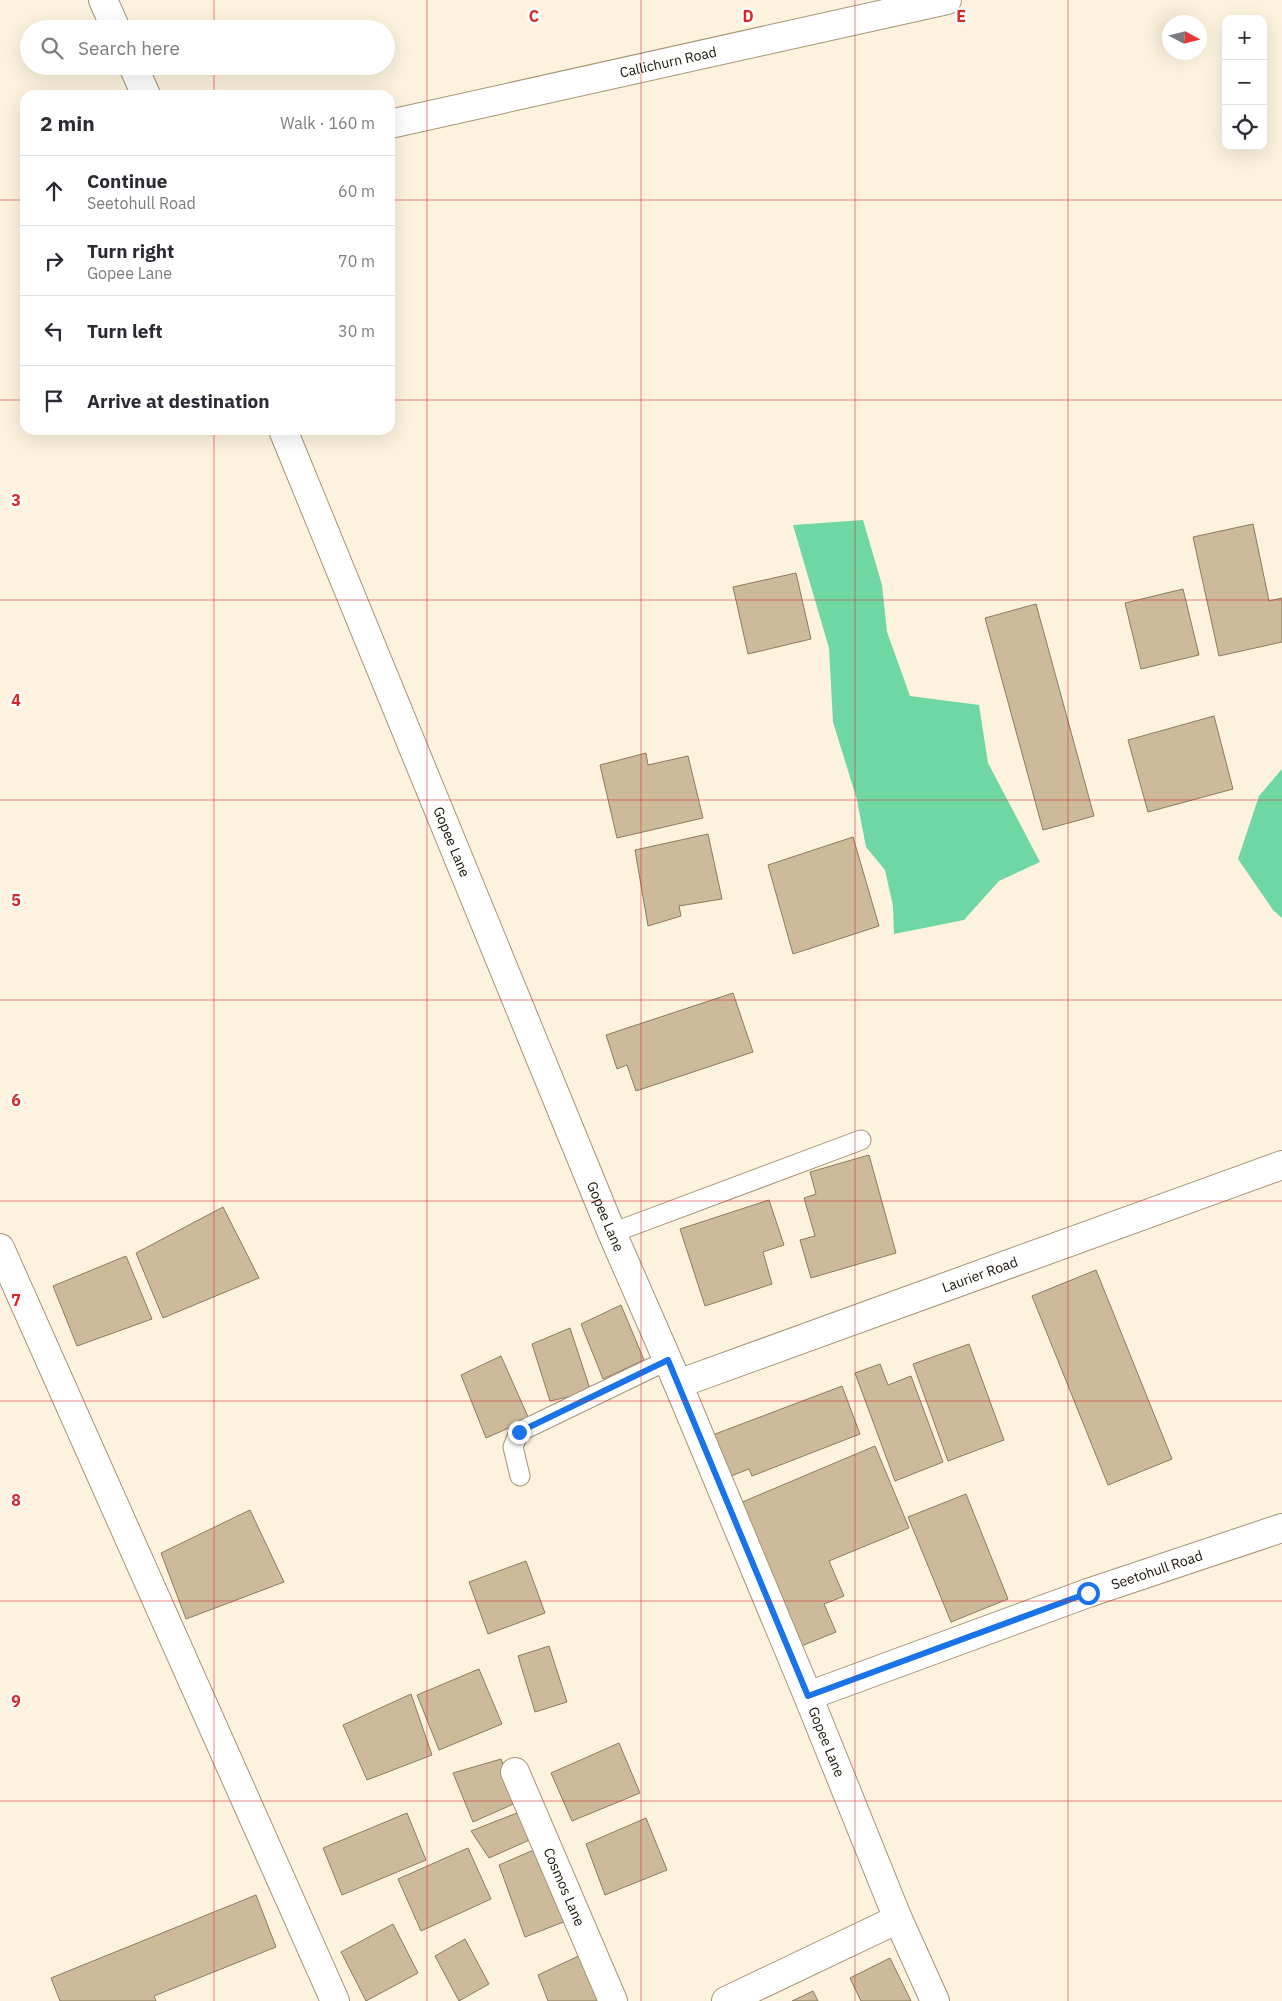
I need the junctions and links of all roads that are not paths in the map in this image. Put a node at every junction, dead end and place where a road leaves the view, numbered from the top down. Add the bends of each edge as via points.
1 (103, 0) edge
2 (947, 0) edge
3 (112, 20) edge
4 (137, 75) edge
5 (144, 90) edge
6 (395, 123) edge
7 (285, 435) edge
8 (861, 1140) dead end
9 (1282, 1165) edge
10 (612, 1233) junction
11 (0, 1248) edge
12 (673, 1372) junction
13 (520, 1476) dead end
14 (1282, 1528) edge
15 (808, 1696) junction
16 (515, 1772) dead end
17 (898, 1919) junction
18 (335, 2001) edge
19 (613, 2001) edge
20 (726, 2001) edge
21 (936, 2001) edge

1 - 3 street
2 - 6 street, Callichurn Road
4 - 5 street
7 - 10 street, Gopee Lane
8 - 10 lane
9 - 12 street, Laurier Road
10 - 12 street, Gopee Lane
11 - 18 street
12 - 13 lane via 519,1432 513,1447
12 - 15 street, Gopee Lane
14 - 15 street, Seetohull Road via 1088,1593
15 - 17 street, Gopee Lane
16 - 19 street, Cosmos Lane
17 - 20 street
17 - 21 street, Gopee Lane

